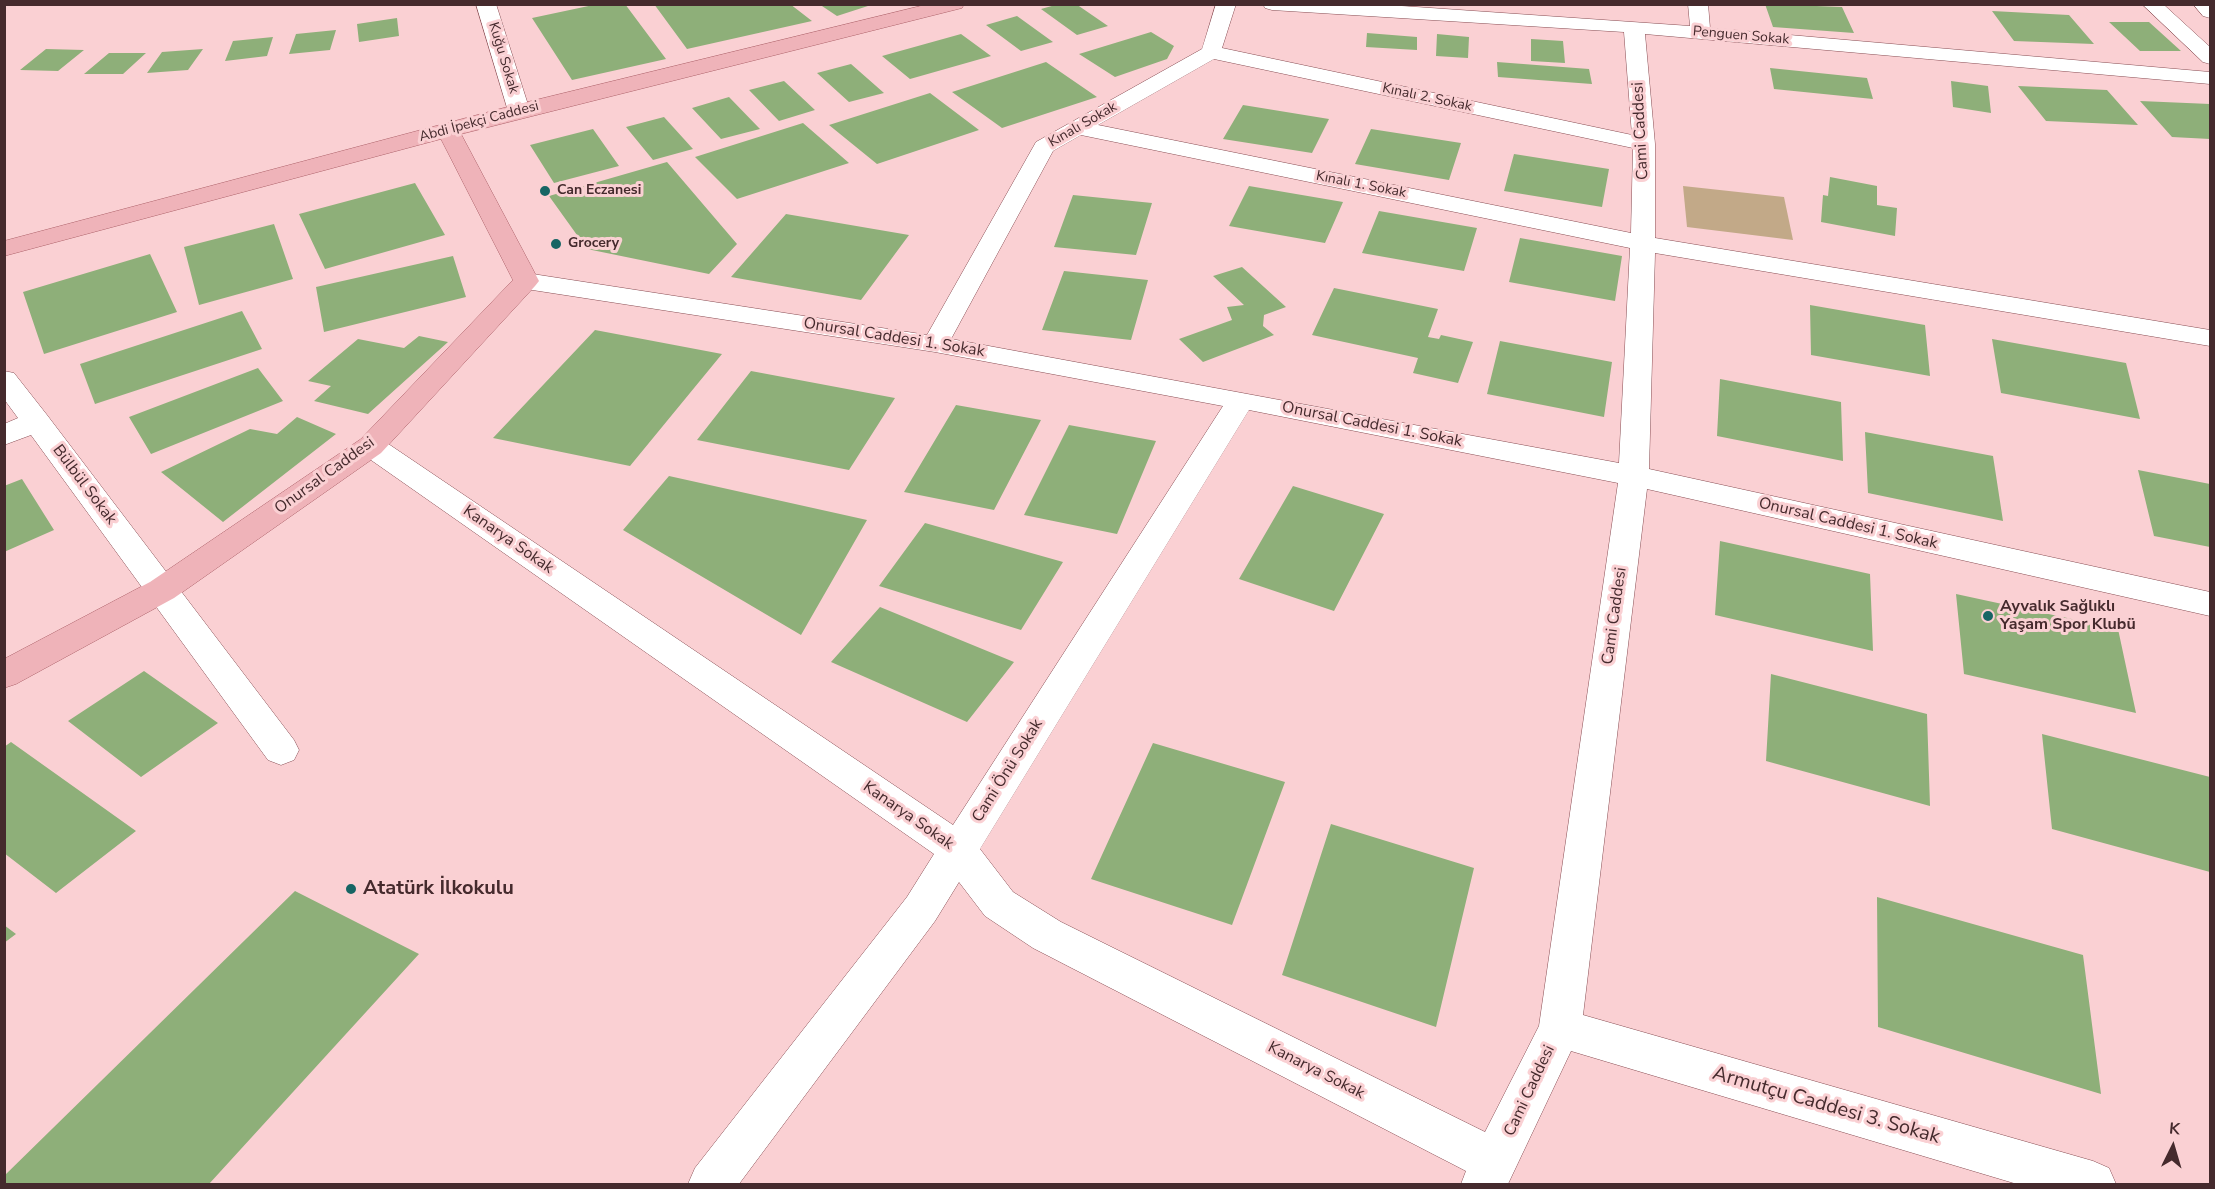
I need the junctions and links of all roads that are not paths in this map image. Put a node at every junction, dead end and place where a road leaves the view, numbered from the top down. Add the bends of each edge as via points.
1 (486, 4) edge
2 (955, 4) edge
3 (1226, 4) edge
4 (1272, 4) edge
5 (1698, 4) edge
6 (2151, 4) edge
7 (2202, 4) edge
8 (2211, 12) edge
9 (1634, 27) junction
10 (1700, 32) junction
11 (1211, 52) junction
12 (2211, 58) edge
13 (2211, 78) edge
14 (519, 111) junction
15 (1078, 128) junction
16 (448, 131) junction
17 (1644, 144) junction
18 (1643, 243) junction
19 (4, 249) edge
20 (526, 281) junction
21 (2211, 338) edge
22 (935, 344) junction
23 (4, 380) edge
24 (1241, 400) junction
25 (37, 421) junction
26 (4, 436) edge
27 (371, 446) junction
28 (1634, 477) junction
29 (162, 591) junction
30 (2211, 604) edge
31 (4, 675) edge
32 (281, 750) dead end
33 (958, 850) junction
34 (1560, 1028) junction
35 (1490, 1174) edge
36 (711, 1185) edge
37 (2093, 1185) edge

1 - 14 street, Kuğu Sokak
2 - 14 main road, Abdi İpekçi Caddesi
3 - 11 street
4 - 9 street, Penguen Sokak
5 - 10 street
6 - 12 street
7 - 8 street
9 - 10 street, Penguen Sokak
9 - 17 street, Cami Caddesi
10 - 13 street, Penguen Sokak
11 - 15 street, Kınalı Sokak
11 - 17 street, Kınalı 2. Sokak
14 - 16 main road, Abdi İpekçi Caddesi
15 - 18 street, Kınalı 1. Sokak
15 - 22 street, Kınalı Sokak via 1044,147
16 - 19 main road, Abdi İpekçi Caddesi
16 - 20 main road
17 - 18 street, Cami Caddesi
18 - 21 street, Kınalı 1. Sokak
18 - 28 street, Cami Caddesi
20 - 22 street, Onursal Caddesi 1. Sokak
20 - 27 main road, Onursal Caddesi
22 - 24 street, Onursal Caddesi 1. Sokak
23 - 25 street, Bülbül Sokak
24 - 28 street, Onursal Caddesi 1. Sokak
24 - 33 street, Cami Önü Sokak
25 - 26 street
25 - 29 street, Bülbül Sokak
27 - 29 main road, Onursal Caddesi
27 - 33 street, Kanarya Sokak
28 - 30 street, Onursal Caddesi 1. Sokak
28 - 34 street, Cami Caddesi
29 - 31 main road, Onursal Caddesi
29 - 32 street, Bülbül Sokak
33 - 35 street, Kanarya Sokak via 999,904 1047,935
33 - 36 street, Cami Önü Sokak via 921,909
34 - 35 street, Cami Caddesi
34 - 37 street, Armutçu Caddesi 3. Sokak

